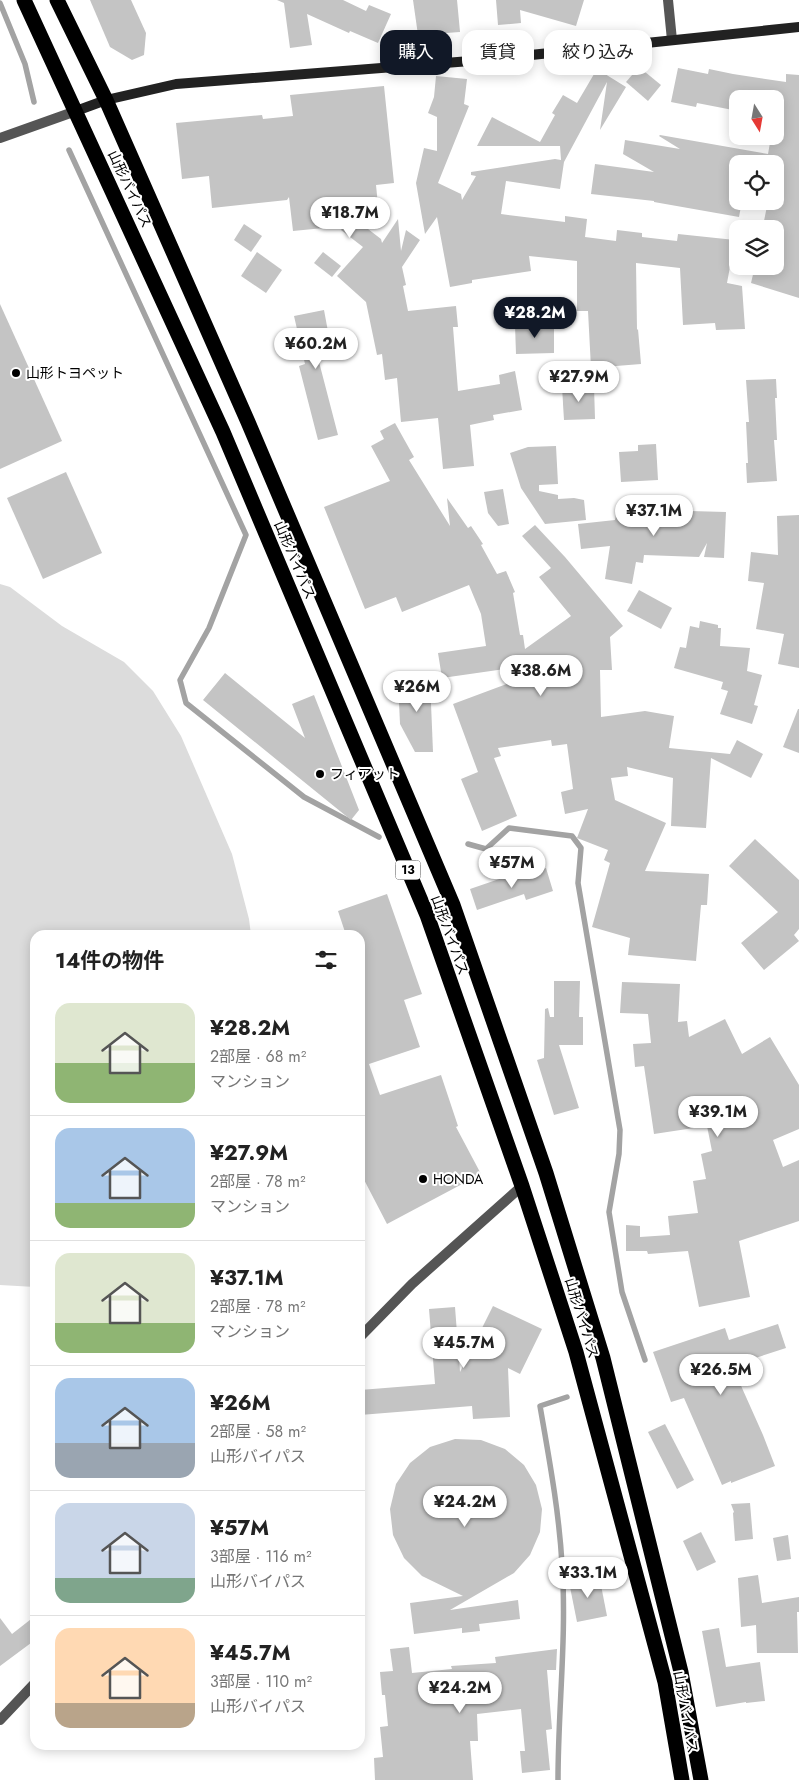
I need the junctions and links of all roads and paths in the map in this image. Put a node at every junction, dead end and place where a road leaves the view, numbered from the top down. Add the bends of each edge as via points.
1 (24, 0) edge
2 (57, 0) edge
3 (668, 0) edge
4 (799, 27) edge
5 (672, 40) junction
6 (106, 100) junction
7 (76, 111) junction
8 (0, 138) edge
9 (522, 1186) junction
10 (365, 1332) edge
11 (30, 1688) edge
12 (0, 1720) edge
13 (682, 1780) edge
14 (701, 1780) edge

1 - 7 highway, 山形バイパス / 13
2 - 6 highway, 山形バイパス / 13
3 - 5 street
4 - 5 street
5 - 6 street via 483,60 176,84
6 - 7 street
6 - 14 highway, 山形バイパス / 13 via 248,422 453,905 546,1173 603,1358 681,1672
7 - 8 street
7 - 9 highway, 山形バイパス / 13 via 223,432 423,906
9 - 10 street via 412,1284
9 - 13 highway, 山形バイパス / 13 via 576,1352 660,1663
11 - 12 street

